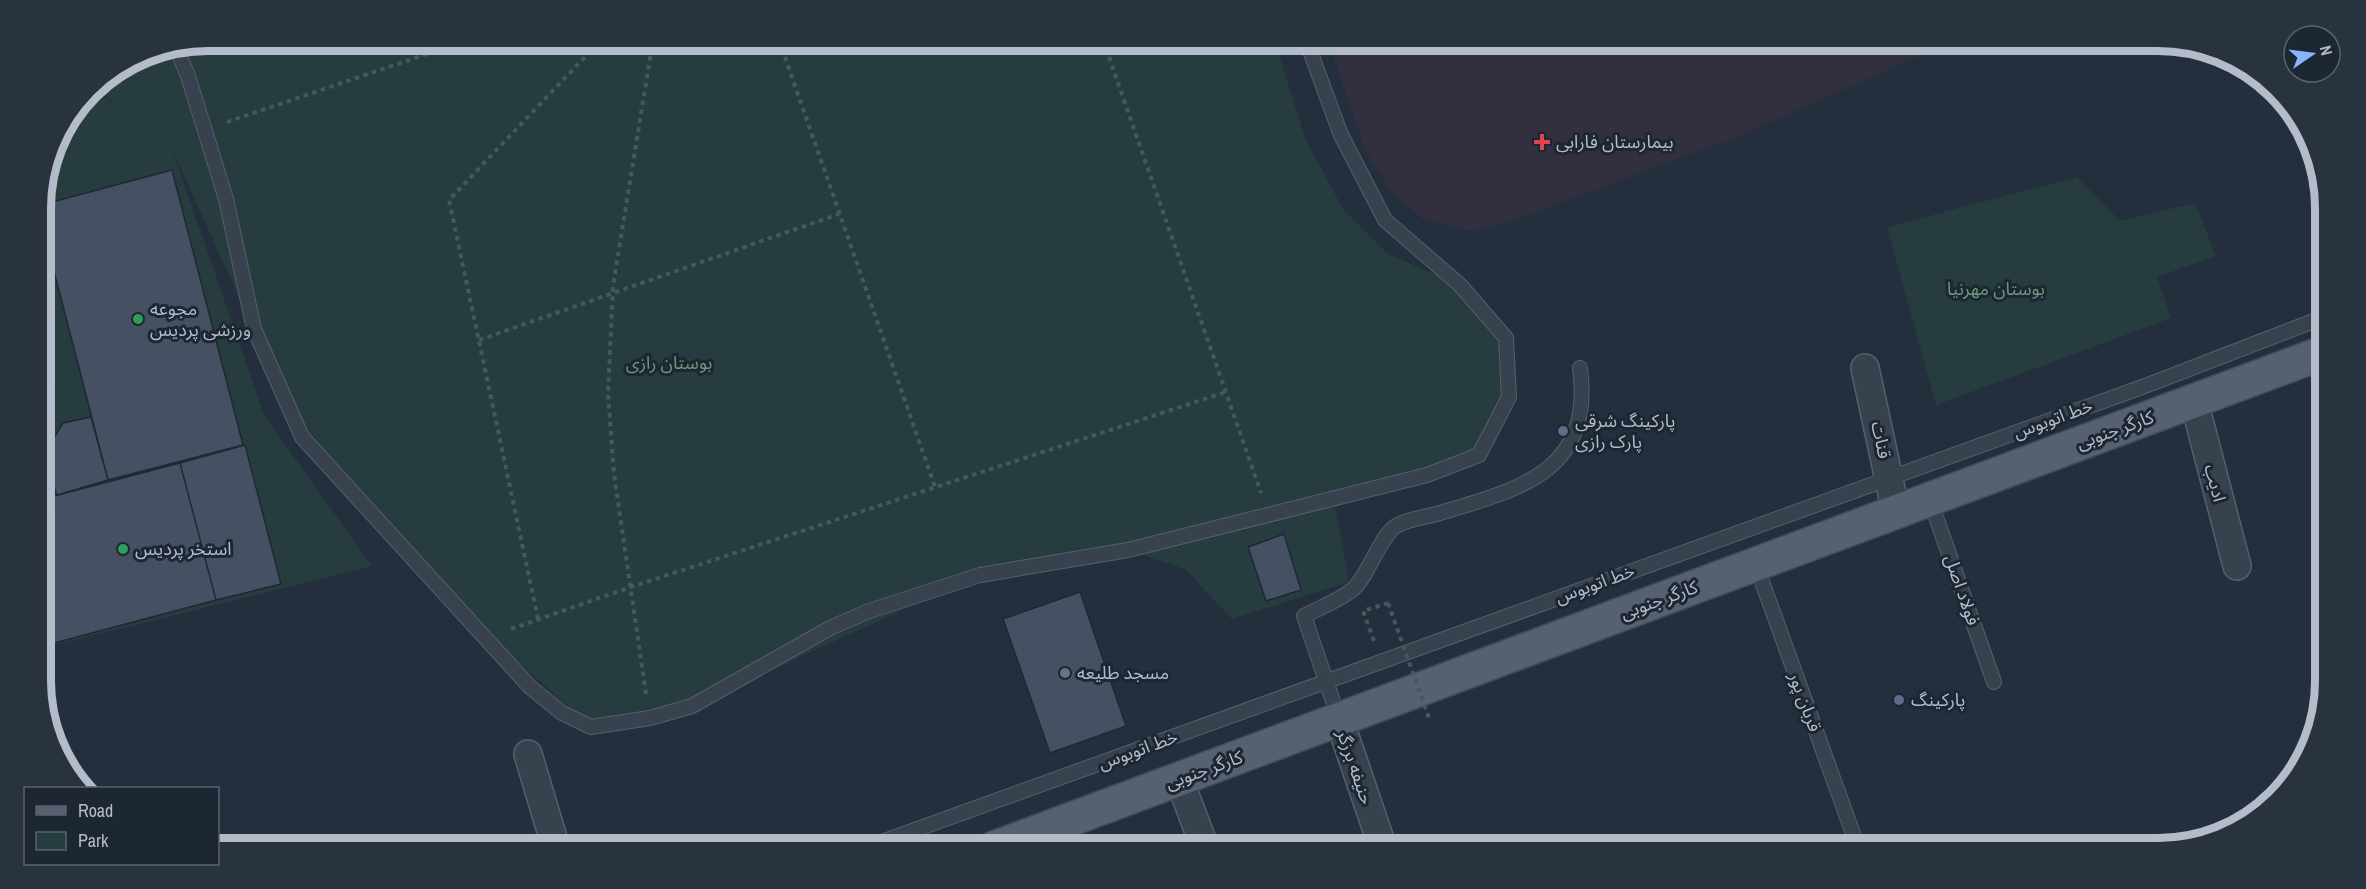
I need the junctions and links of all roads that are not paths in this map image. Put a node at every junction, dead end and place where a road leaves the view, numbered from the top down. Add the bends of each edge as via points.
1 (1310, 51) edge
2 (179, 54) edge
3 (2315, 320) edge
4 (2315, 356) edge
5 (1580, 368) dead end
6 (1865, 368) dead end
7 (2194, 401) junction
8 (1930, 499) junction
9 (1896, 512) junction
10 (1755, 564) junction
11 (2237, 566) dead end
12 (1994, 682) dead end
13 (1339, 719) junction
14 (528, 754) dead end
15 (1179, 779) junction
16 (553, 838) edge
17 (893, 838) edge
18 (1021, 838) edge
19 (1201, 838) edge
20 (1380, 838) edge
21 (1855, 838) edge

1 - 2 lane via 1341,135 1385,220 1460,285 1506,338 1509,397 1479,455 1427,475 1128,550 980,575 869,611 830,628 692,706 591,728 562,714 530,687 302,437 254,329 226,199
3 - 17 lane, خط اتوبوس via 2145,386
4 - 7 main road, کارگر جنوبی
5 - 13 lane via 1582,389 1575,429 1554,464 1520,488 1395,526 1353,589 1304,616
6 - 9 street, قنات
7 - 8 main road, کارگر جنوبی
7 - 11 street, ادیب
8 - 9 main road, کارگر جنوبی
8 - 12 lane, فولاد اصل
9 - 10 main road, کارگر جنوبی
10 - 13 main road, کارگر جنوبی
10 - 21 lane, قربان پور
13 - 15 main road, کارگر جنوبی
13 - 20 street, حنیفه برزگر
14 - 16 street
15 - 18 main road, کارگر جنوبی
15 - 19 street

